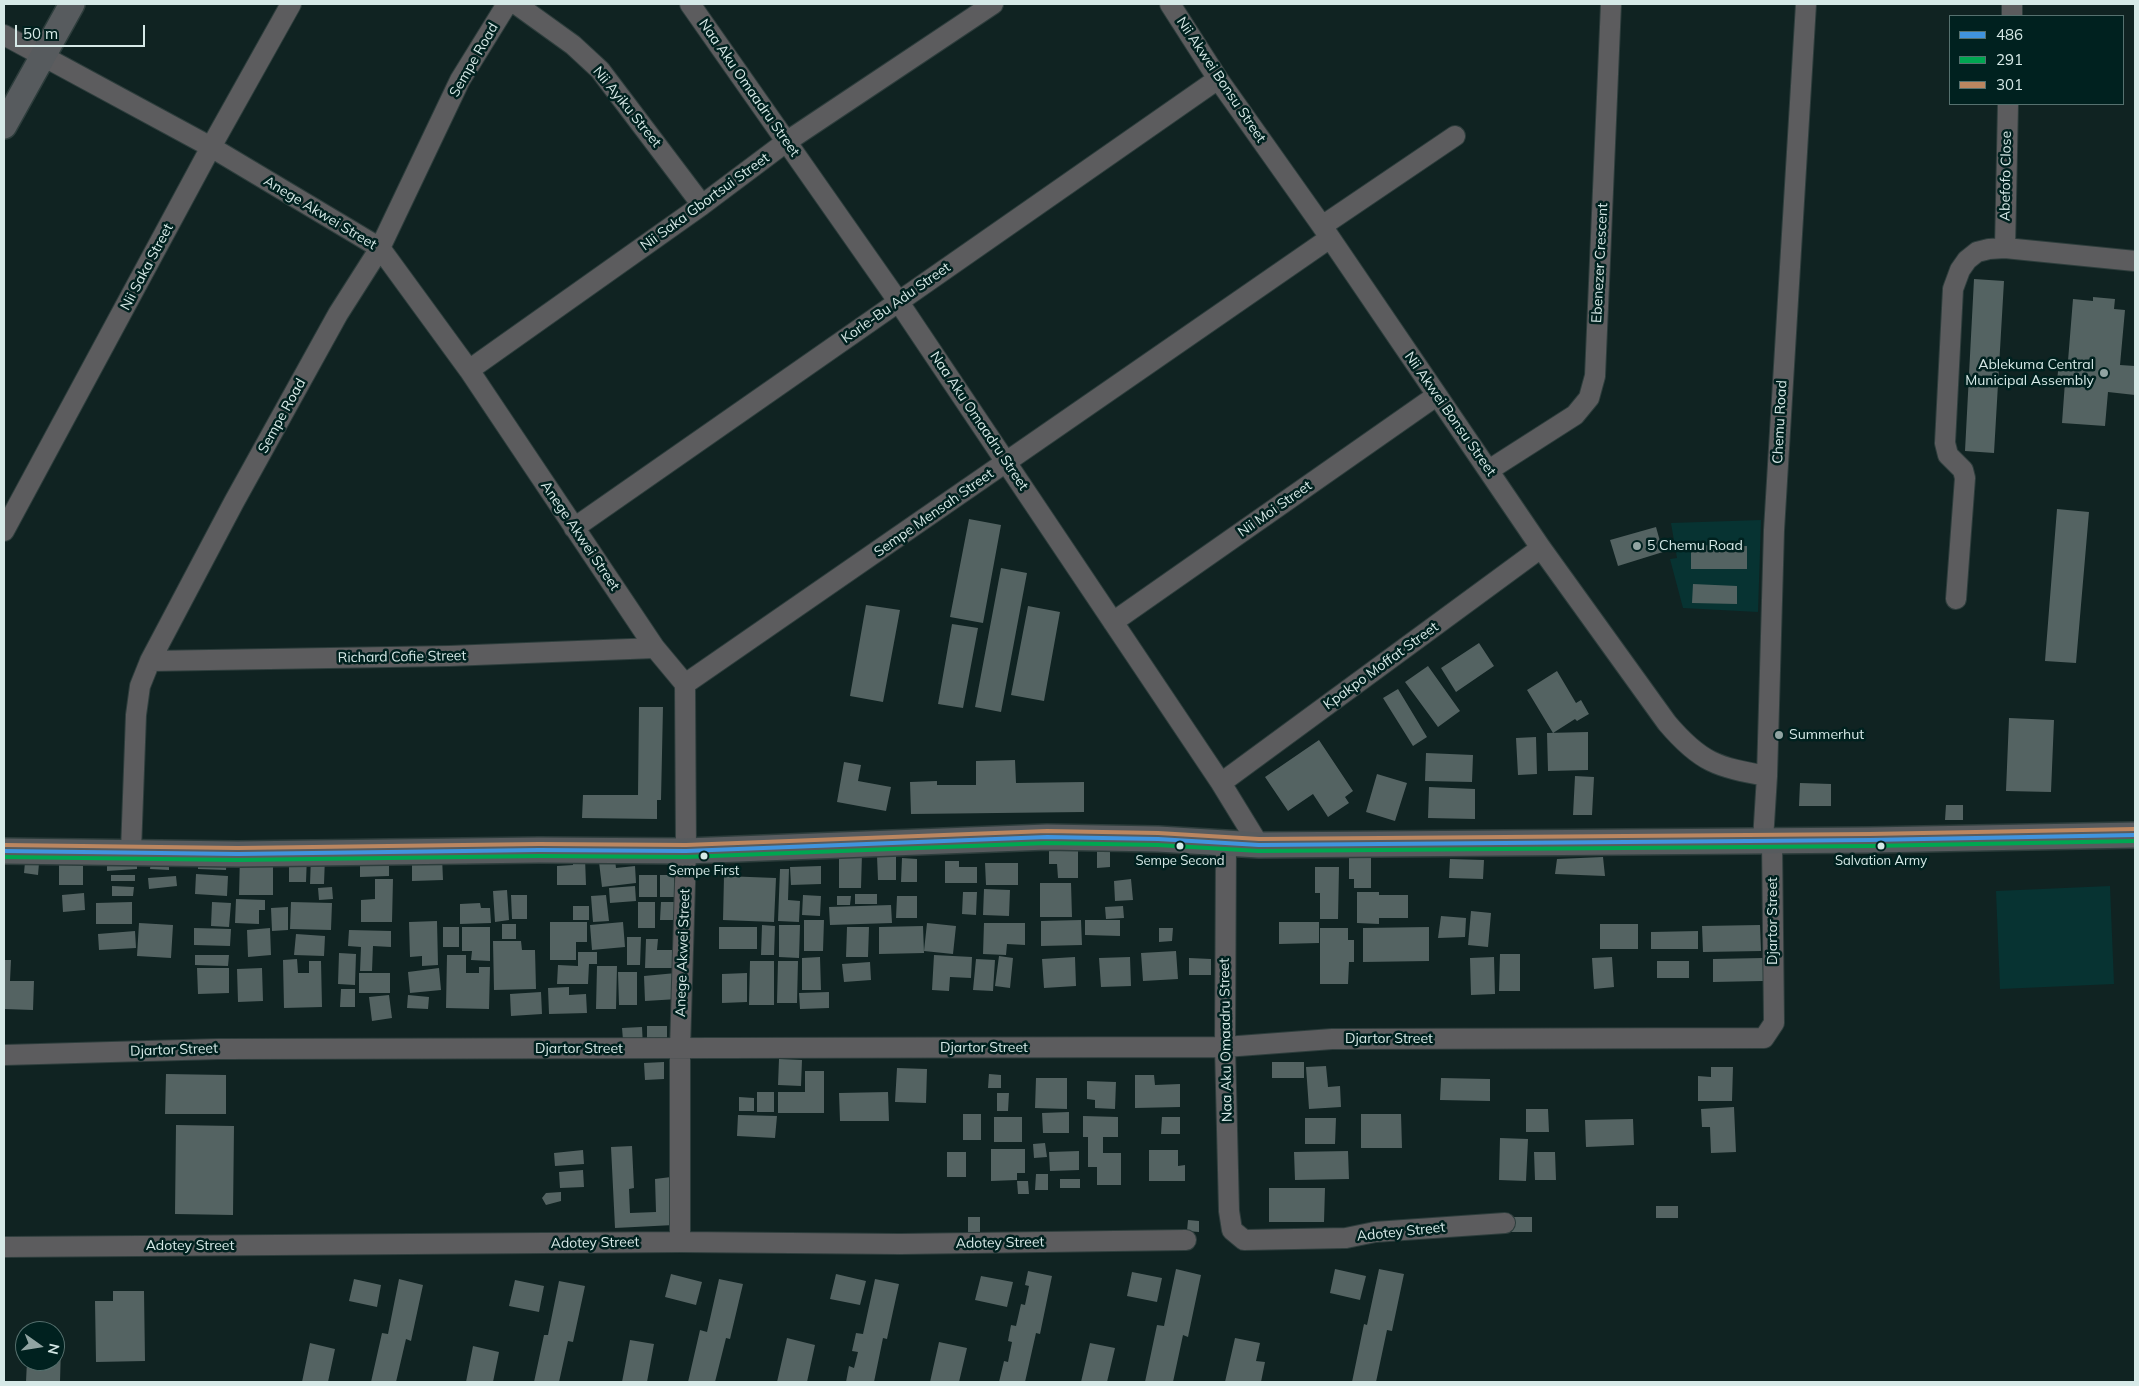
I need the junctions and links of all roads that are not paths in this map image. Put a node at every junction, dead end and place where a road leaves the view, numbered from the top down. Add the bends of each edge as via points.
1 (72, 4) edge
2 (291, 4) edge
3 (507, 4) edge
4 (516, 4) edge
5 (690, 4) edge
6 (993, 4) edge
7 (1170, 4) edge
8 (1611, 4) edge
9 (1806, 4) edge
10 (4, 34) edge
11 (43, 56) junction
12 (1218, 79) junction
13 (2008, 105) edge
14 (4, 126) edge
15 (1455, 136) dead end
16 (786, 142) junction
17 (211, 147) junction
18 (702, 205) junction
19 (1326, 232) junction
20 (380, 248) junction
21 (2005, 248) junction
22 (2135, 260) edge
23 (898, 301) junction
24 (469, 370) junction
25 (1436, 396) junction
26 (1007, 462) junction
27 (1489, 470) junction
28 (574, 528) junction
29 (4, 531) edge
30 (1541, 548) junction
31 (1956, 599) dead end
32 (1113, 622) junction
33 (655, 648) junction
34 (150, 661) junction
35 (684, 684) junction
36 (1767, 776) junction
37 (1221, 783) junction
38 (2135, 835) edge
39 (1768, 840) junction
40 (1226, 842) junction
41 (1259, 845) junction
42 (4, 850) edge
43 (131, 851) junction
44 (686, 851) junction
45 (1225, 1047) junction
46 (680, 1049) junction
47 (4, 1055) edge
48 (1506, 1223) dead end
49 (1238, 1236) joint
50 (1186, 1240) dead end
51 (680, 1242) junction
52 (4, 1247) edge

1 - 11 main road
2 - 17 street, Nii Saka Street
3 - 20 street, Sempe Road via 460,80
4 - 18 street, Nii Ayiku Street via 573,45 600,70
5 - 16 street, Naa Aku Omaadru Street
6 - 16 street, Nii Saka Gbortsui Street
7 - 12 street, Nii Akwei Bonsu Street
8 - 27 street, Ebenezer Crescent via 1595,376 1589,398 1575,415
9 - 36 street, Chemu Road via 1774,530
10 - 11 street, Anege Akwei Street
11 - 14 main road
11 - 17 street, Anege Akwei Street
12 - 19 street, Nii Akwei Bonsu Street
12 - 23 street, Korle-Bu Adu Street
13 - 21 street, Abefofo Close
15 - 19 street, Sempe Mensah Street
16 - 18 street, Nii Saka Gbortsui Street
16 - 23 street, Naa Aku Omaadru Street
17 - 20 street, Anege Akwei Street
17 - 29 street, Nii Saka Street
18 - 24 street, Nii Saka Gbortsui Street
19 - 25 street, Nii Akwei Bonsu Street
19 - 26 street, Sempe Mensah Street
20 - 24 street, Anege Akwei Street
20 - 34 street, Sempe Road via 338,314
21 - 22 street
21 - 31 street via 1977,252 1960,270 1953,289 1945,443 1948,455 1963,470 1965,478
23 - 26 street, Naa Aku Omaadru Street
23 - 28 street, Korle-Bu Adu Street
24 - 28 street, Anege Akwei Street
25 - 27 street, Nii Akwei Bonsu Street
25 - 32 street, Nii Moi Street
26 - 32 street, Naa Aku Omaadru Street
26 - 35 street, Sempe Mensah Street
27 - 30 street, Nii Akwei Bonsu Street
28 - 33 street, Anege Akwei Street
30 - 36 street, Nii Akwei Bonsu Street via 1686,745 1712,763
30 - 37 street, Kpakpo Moffat Street
32 - 37 street, Naa Aku Omaadru Street
33 - 34 street, Richard Cofie Street via 449,656
33 - 35 street, Anege Akwei Street
34 - 43 street, Sempe Road via 140,686 136,715
35 - 44 street, Anege Akwei Street
36 - 39 street, Chemu Road
37 - 41 street, Naa Aku Omaadru Street
38 - 39 main road
39 - 41 main road
39 - 45 street, Djartor Street via 1774,1023 1764,1038 1332,1039
40 - 41 main road
40 - 44 main road via 1047,837
40 - 45 street, Naa Aku Omaadru Street
42 - 43 main road
43 - 44 main road via 248,854
44 - 46 street, Anege Akwei Street
45 - 46 street, Djartor Street
45 - 49 street, Naa Aku Omaadru Street via 1229,1211 1232,1230
46 - 47 street, Djartor Street via 218,1049
46 - 51 street, Anege Akwei Street
48 - 49 street, Adotey Street via 1375,1232 1346,1238 1244,1240
50 - 51 street, Adotey Street via 900,1244
51 - 52 street, Adotey Street

